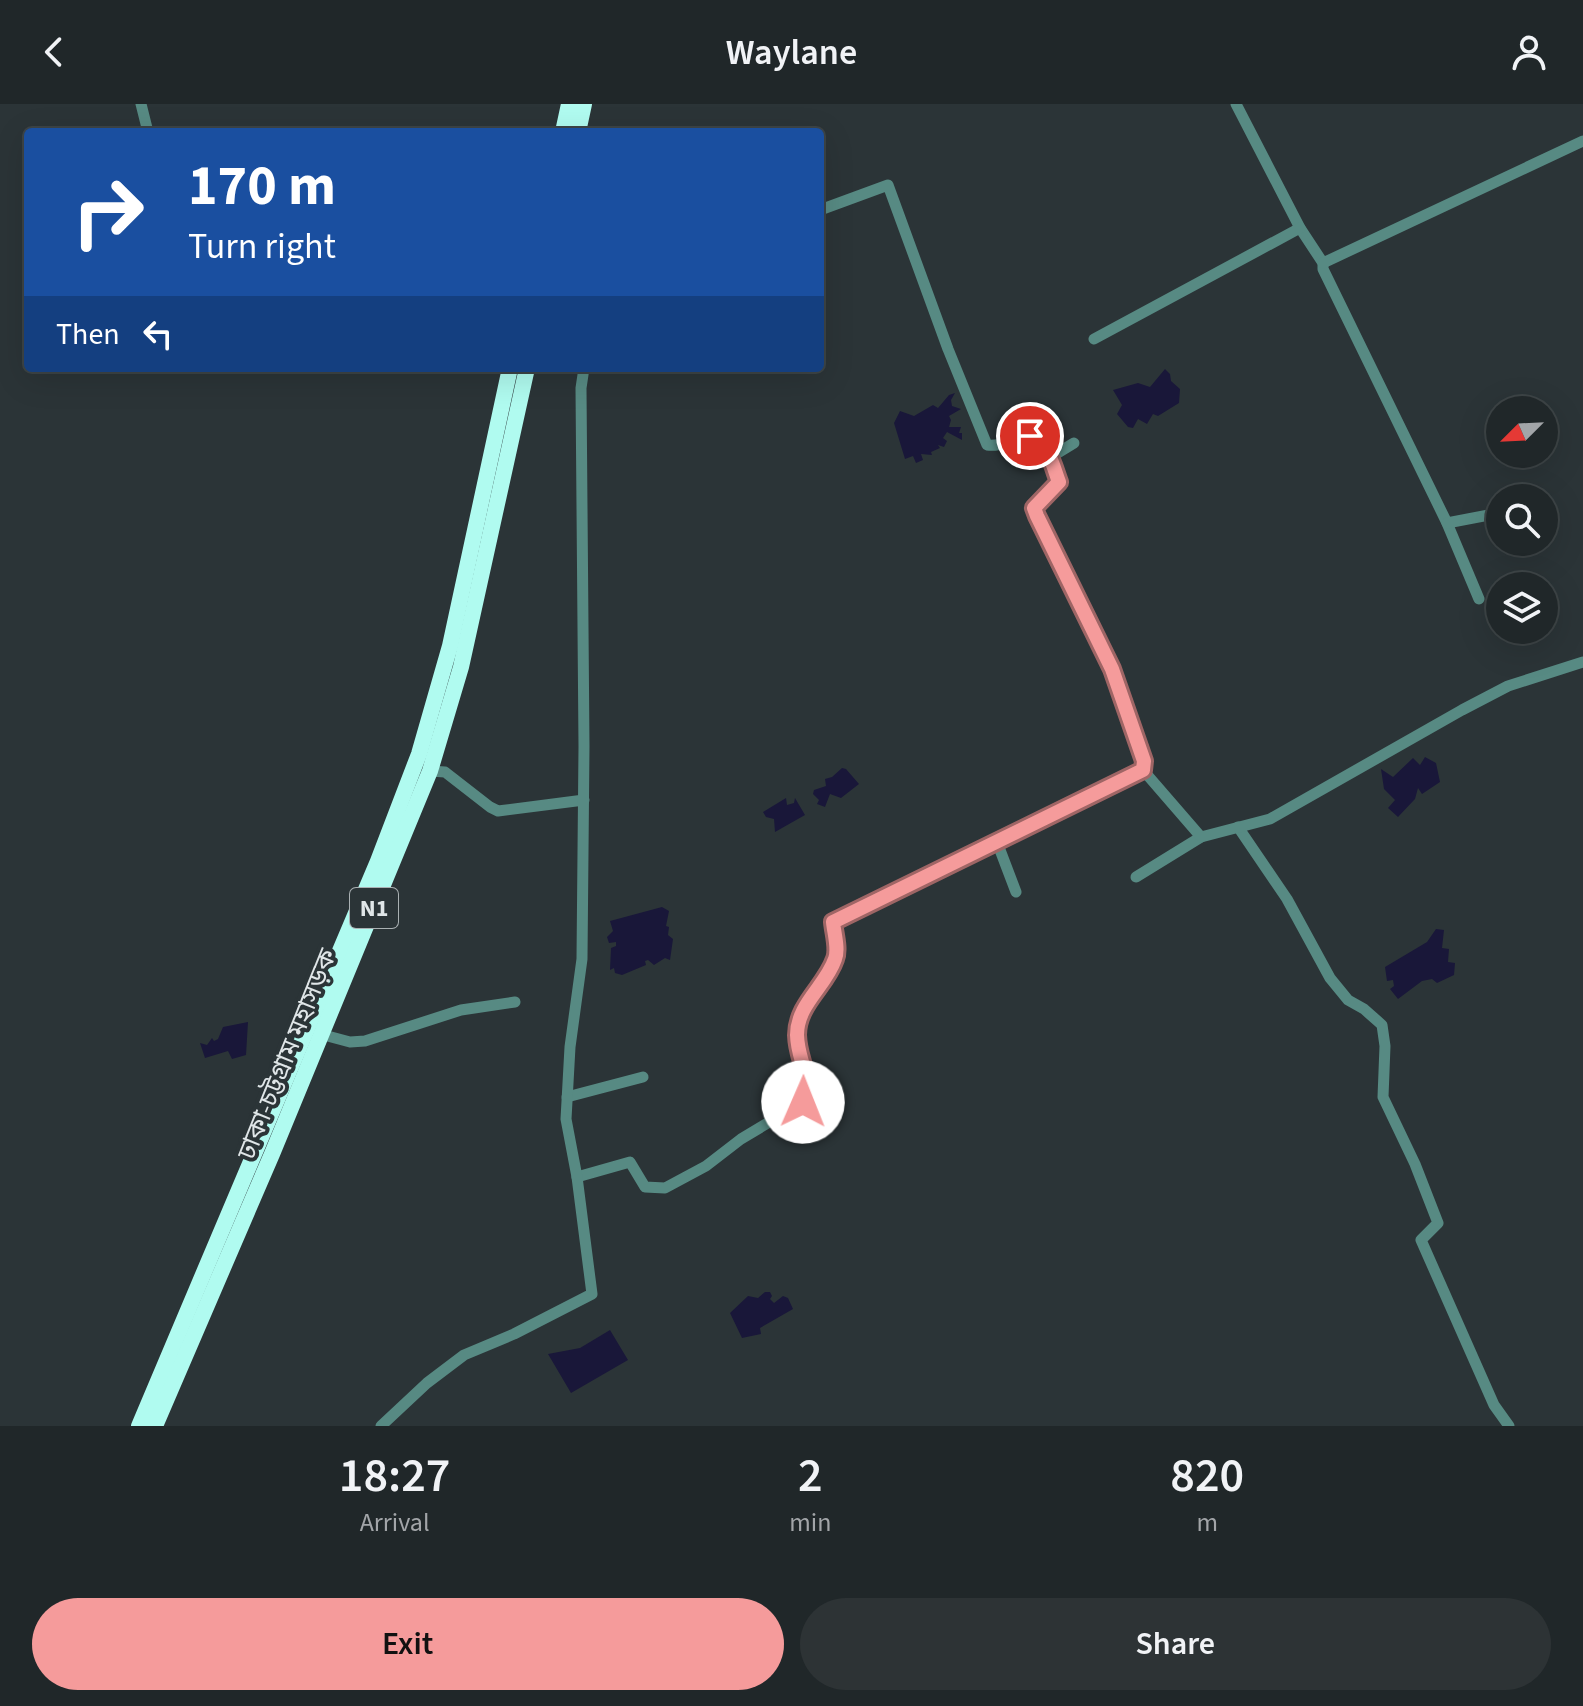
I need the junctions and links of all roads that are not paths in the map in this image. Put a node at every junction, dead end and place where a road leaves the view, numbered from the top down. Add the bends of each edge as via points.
1 (141, 104) edge
2 (569, 104) edge
3 (584, 104) edge
4 (1236, 104) edge
5 (147, 128) edge
6 (564, 128) edge
7 (579, 128) edge
8 (1583, 141) edge
9 (824, 209) edge
10 (1300, 228) junction
11 (1323, 263) junction
12 (1094, 339) dead end
13 (509, 372) edge
14 (526, 372) edge
15 (583, 372) edge
16 (1074, 443) dead end
17 (1051, 457) junction
18 (1486, 516) edge
19 (1447, 523) junction
20 (1479, 599) dead end
21 (1583, 662) edge
22 (1143, 770) junction
23 (430, 771) junction
24 (584, 800) junction
25 (1238, 827) junction
26 (1201, 837) junction
27 (997, 842) junction
28 (1136, 877) dead end
29 (1016, 892) dead end
30 (515, 1002) dead end
31 (320, 1034) junction
32 (643, 1077) dead end
33 (567, 1097) junction
34 (577, 1177) junction
35 (139, 1426) edge
36 (155, 1426) edge
37 (381, 1426) edge
38 (1509, 1426) edge

1 - 5 street
2 - 6 highway
3 - 7 highway
4 - 10 street
8 - 11 street
9 - 17 street via 888,185 987,445 1030,436
10 - 11 street
10 - 12 street
11 - 19 street
13 - 35 highway, ঢাকা-চট্টগ্রাম মহাসড়ক / N1 via 450,646 419,754
14 - 23 highway, ঢাকা-চট্টগ্রাম মহাসড়ক / N1 via 461,667
15 - 24 street
16 - 17 street
17 - 22 street via 1059,482 1034,508 1112,669
18 - 19 street
19 - 20 street
21 - 25 street via 1508,686 1270,819
22 - 26 street
22 - 27 street
23 - 24 street via 445,772 498,811
23 - 31 highway, ঢাকা-চট্টগ্রাম মহাসড়ক / N1
24 - 33 street via 582,959
25 - 26 street
25 - 38 street via 1287,899 1330,978 1348,1000 1382,1025 1383,1097 1438,1223 1421,1240 1494,1405
26 - 28 street
27 - 29 street
27 - 34 street via 833,922 836,956 808,999 797,1034 808,1082 803,1102 665,1188 645,1187 630,1162
30 - 31 street via 461,1010 365,1041
31 - 36 highway, ঢাকা-চট্টগ্রাম মহাসড়ক / N1
32 - 33 street
33 - 34 street
34 - 37 street via 592,1294 464,1355

